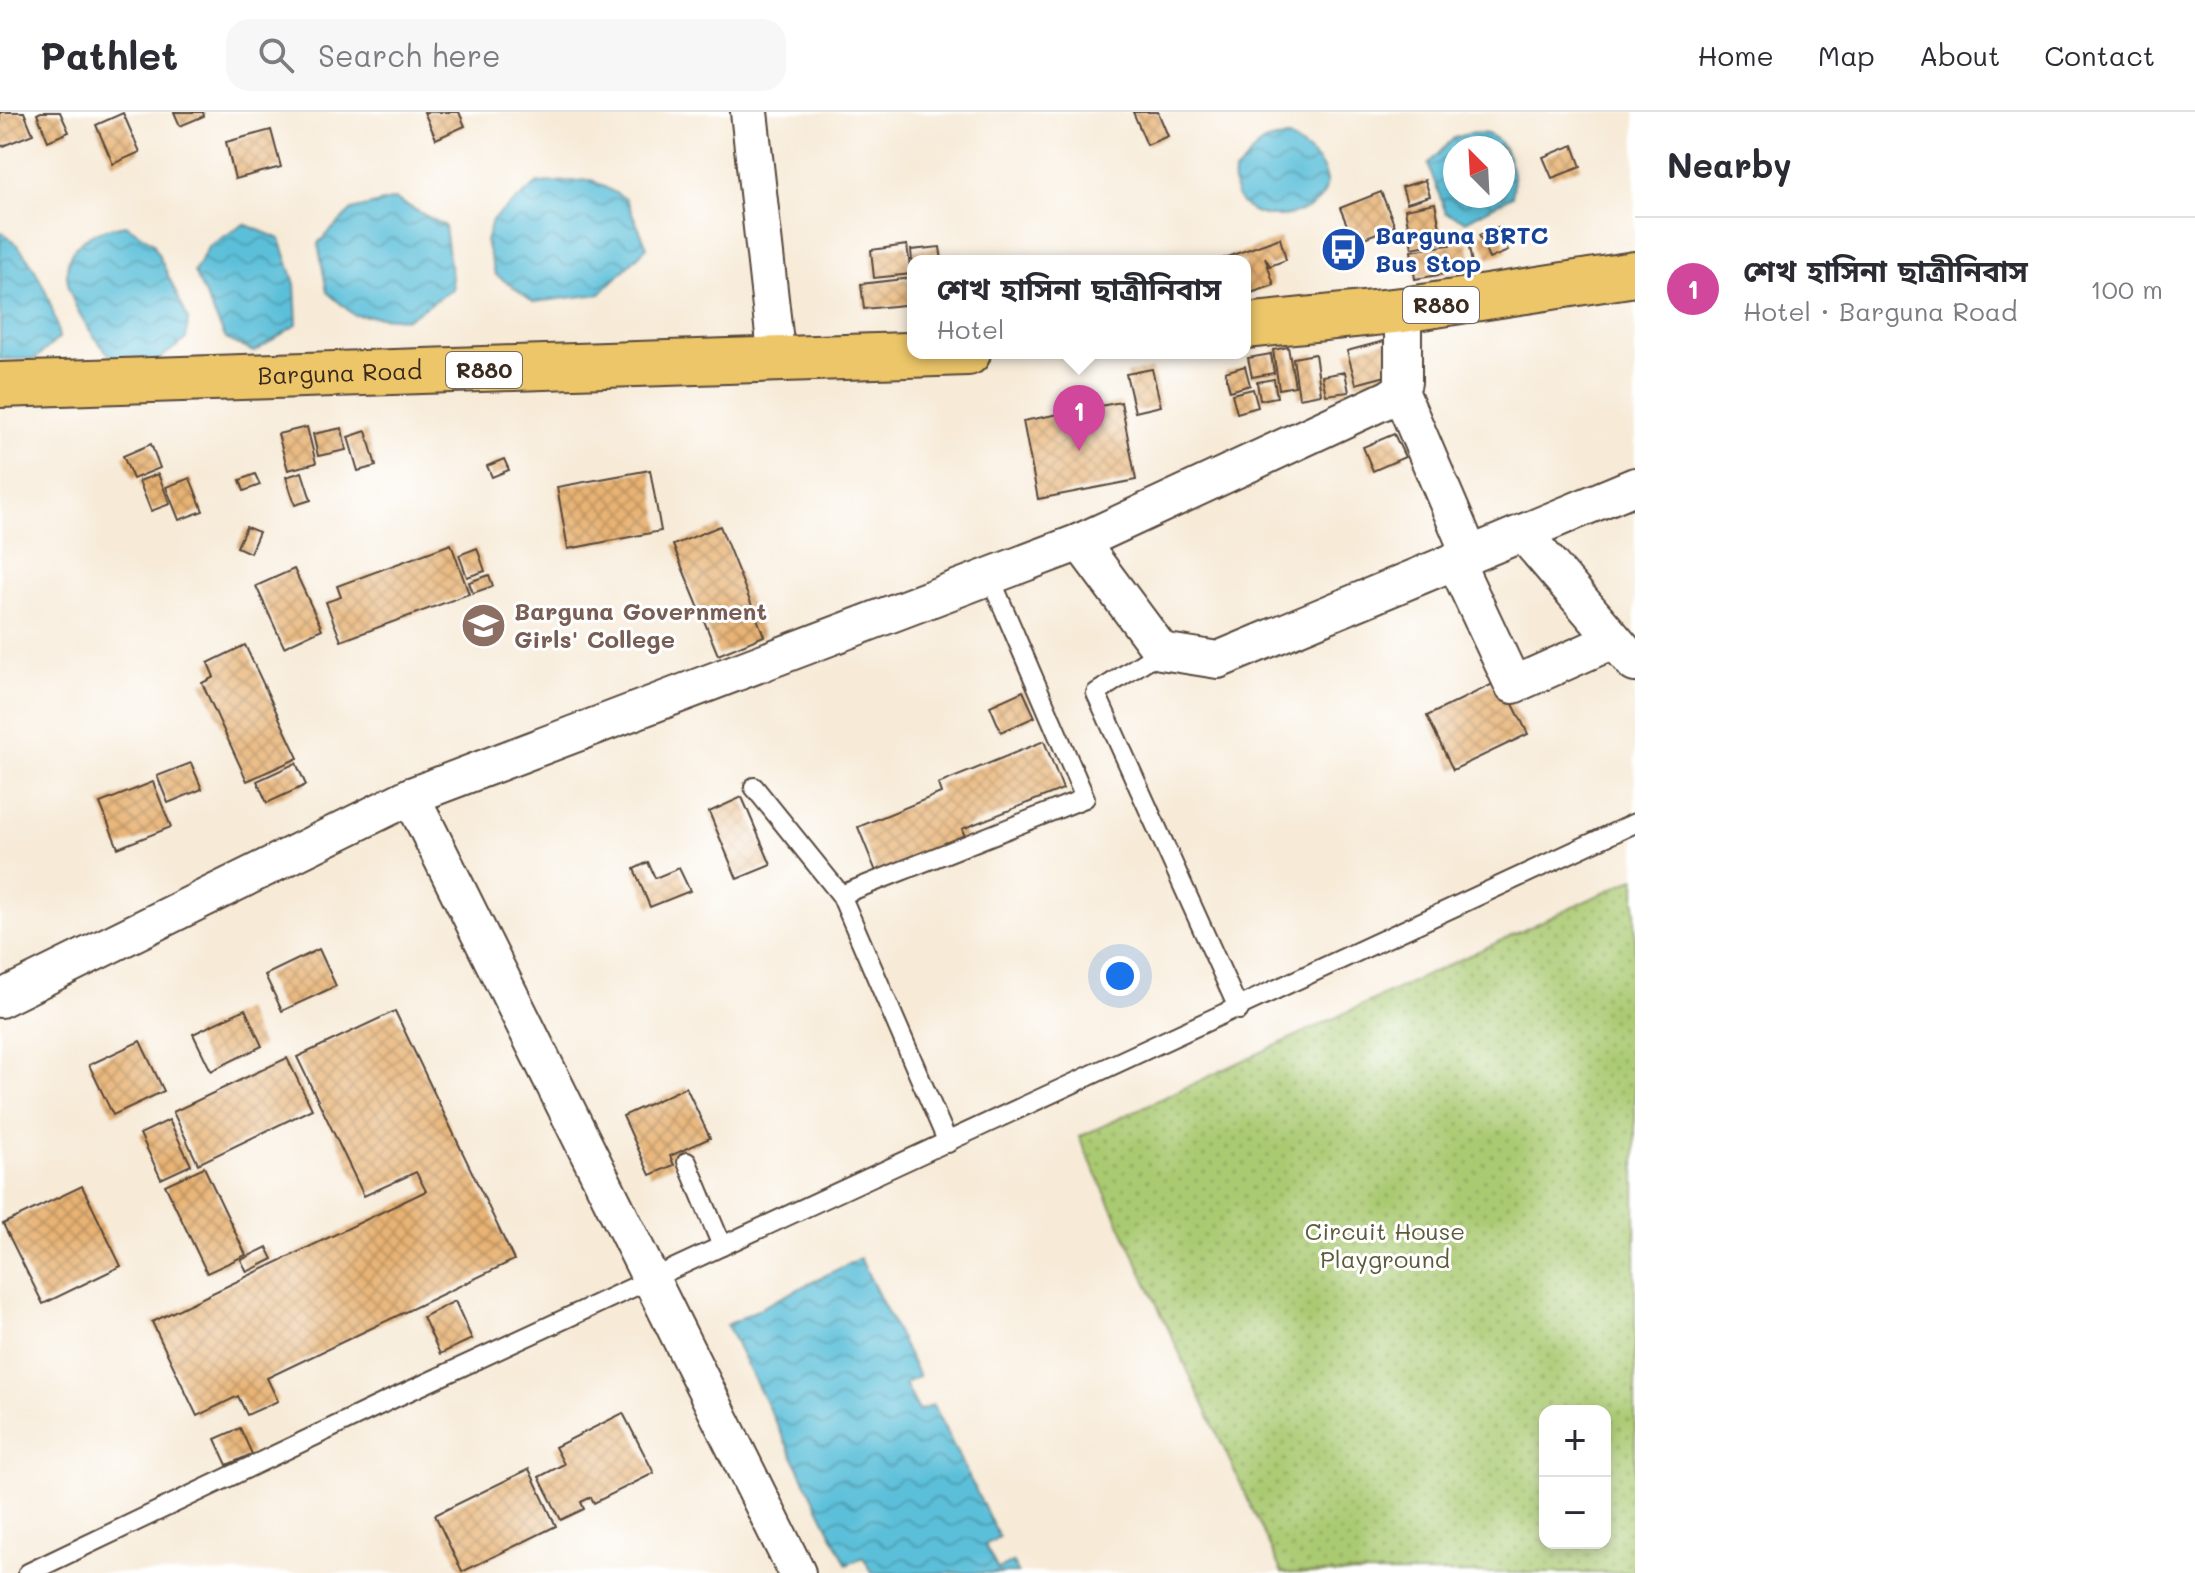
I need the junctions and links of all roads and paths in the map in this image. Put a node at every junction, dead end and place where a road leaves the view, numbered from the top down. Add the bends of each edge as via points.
1 (749, 112) edge
2 (1635, 274) edge
3 (1403, 310) junction
4 (1251, 325) edge
5 (907, 356) edge
6 (777, 361) junction
7 (0, 385) edge
8 (1400, 391) junction
9 (1635, 486) edge
10 (1523, 533) junction
11 (1080, 542) junction
12 (1463, 558) junction
13 (990, 577) junction
14 (1161, 651) junction
15 (1624, 652) edge
16 (754, 787) dead end
17 (411, 796) junction
18 (1635, 823) edge
19 (841, 895) junction
20 (0, 999) edge
21 (1239, 1010) junction
22 (948, 1143) junction
23 (687, 1162) dead end
24 (722, 1246) junction
25 (652, 1280) junction
26 (28, 1573) edge
27 (797, 1573) edge

1 - 6 street
2 - 3 main road, R880
3 - 4 main road, R880
3 - 8 street
5 - 6 main road, Barguna Road / R880
6 - 7 main road, Barguna Road / R880
8 - 11 street
8 - 12 street
9 - 10 street
10 - 12 street
10 - 15 street
11 - 13 street
11 - 14 street
12 - 14 street via 1218,660
12 - 15 street via 1513,685
13 - 17 street
13 - 19 lane via 1085,798
14 - 21 lane via 1096,693
16 - 19 lane
17 - 20 street
17 - 25 street
18 - 21 lane
19 - 22 lane
21 - 22 lane
22 - 24 lane
23 - 24 lane
24 - 25 lane
25 - 26 lane
25 - 27 street

